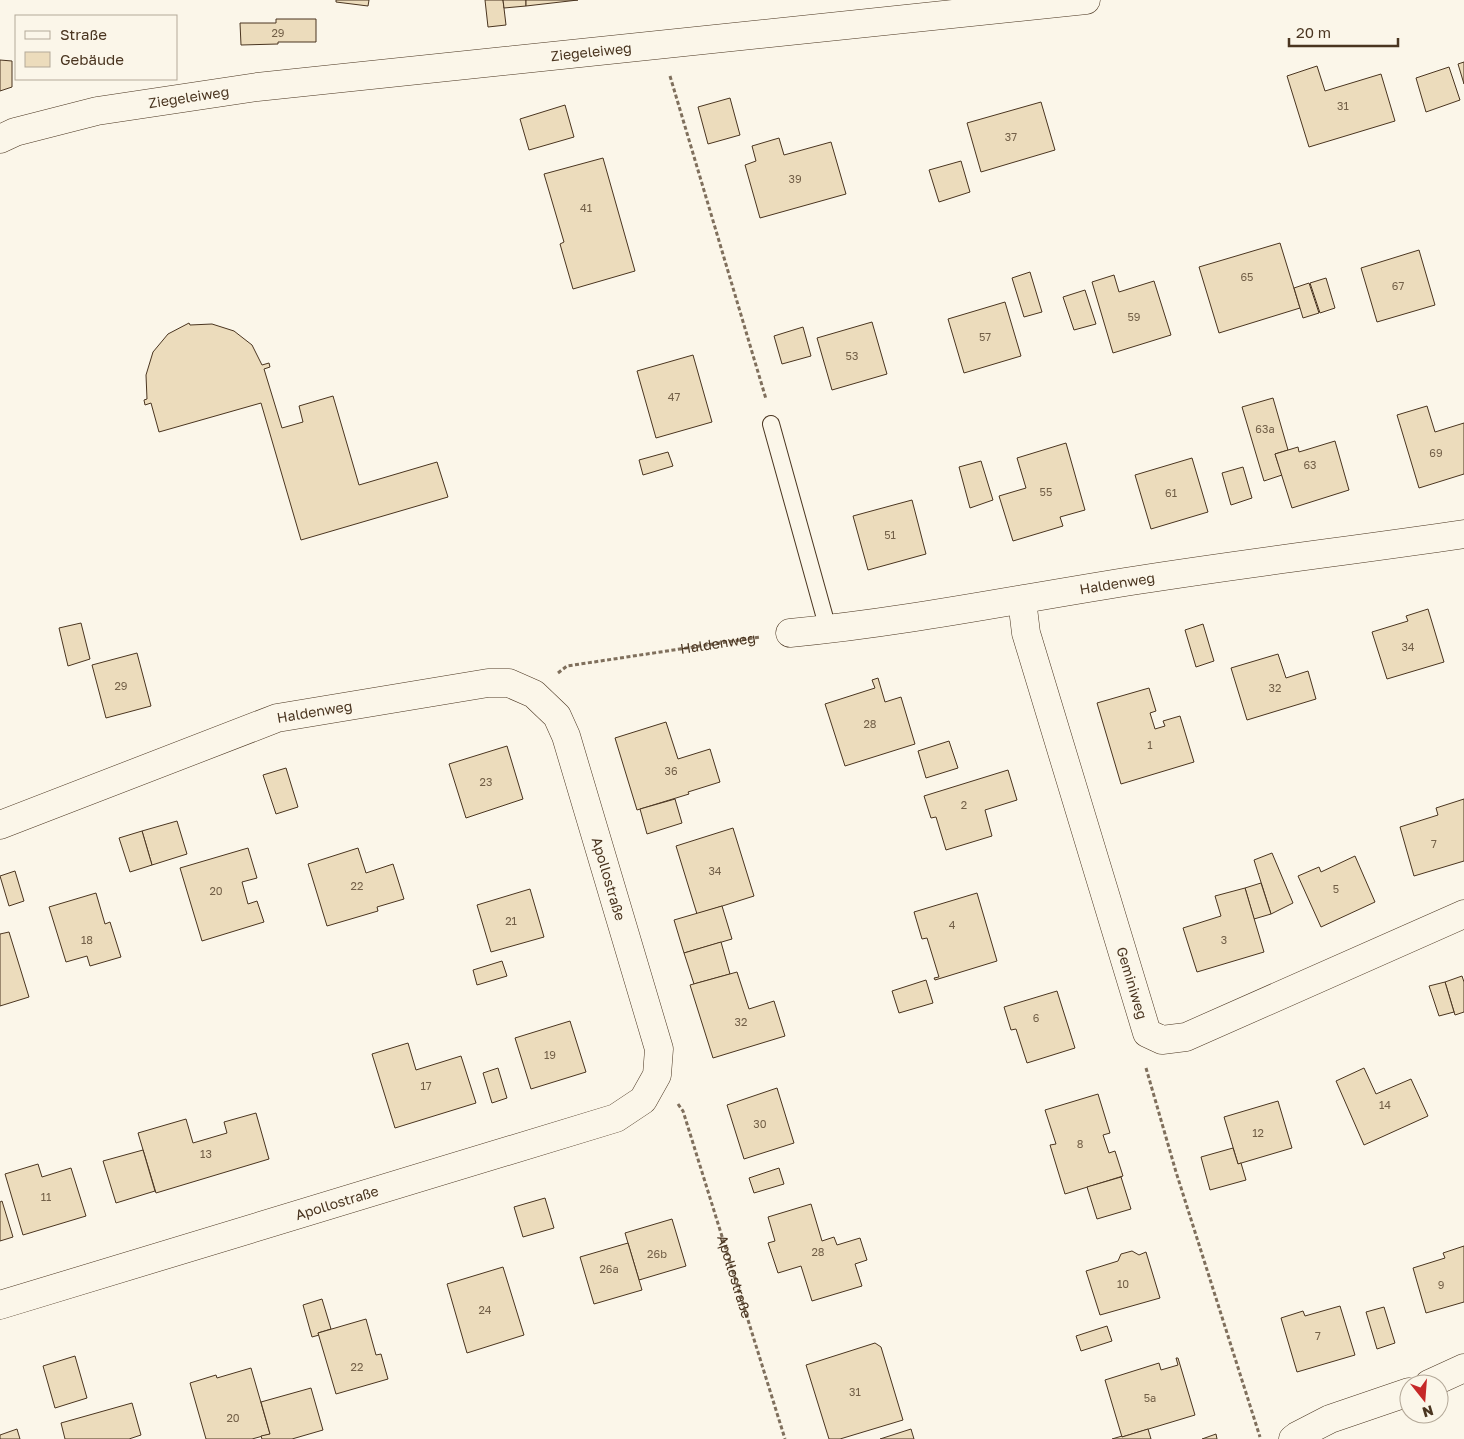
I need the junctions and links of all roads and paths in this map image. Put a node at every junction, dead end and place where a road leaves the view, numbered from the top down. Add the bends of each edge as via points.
1 (1084, 0) edge
2 (665, 43) junction
3 (0, 139) edge
4 (771, 424) joint
5 (1464, 534) edge
6 (1022, 600) junction
7 (828, 629) junction
8 (790, 633) joint
9 (534, 694) junction
10 (0, 825) edge
11 (1464, 914) edge
12 (1147, 1033) junction
13 (656, 1075) junction
14 (0, 1305) edge
15 (1464, 1368) edge
16 (1449, 1375) edge
17 (1399, 1395) edge
18 (785, 1439) edge
19 (1260, 1439) edge
20 (1293, 1439) edge

1 - 2 street, Ziegeleiweg
2 - 3 street, Ziegeleiweg via 257,87 97,111 15,132
2 - 4 path via 670,78
4 - 7 lane
5 - 6 street, Haldenweg via 1138,580
6 - 7 street, Haldenweg
6 - 12 street, Geminiweg via 1026,633
7 - 8 street, Haldenweg
8 - 9 path, Haldenweg via 567,666
9 - 10 street, Haldenweg via 509,683 488,683 277,718
9 - 13 street, Apollostraße via 557,716 566,736 659,1049
11 - 12 street, Geminiweg via 1186,1037 1162,1040
12 - 19 path via 1143,1056
13 - 14 street, Apollostraße via 643,1100 616,1118
13 - 18 path, Apollostraße via 683,1111
15 - 16 street
17 - 20 street via 1330,1419

